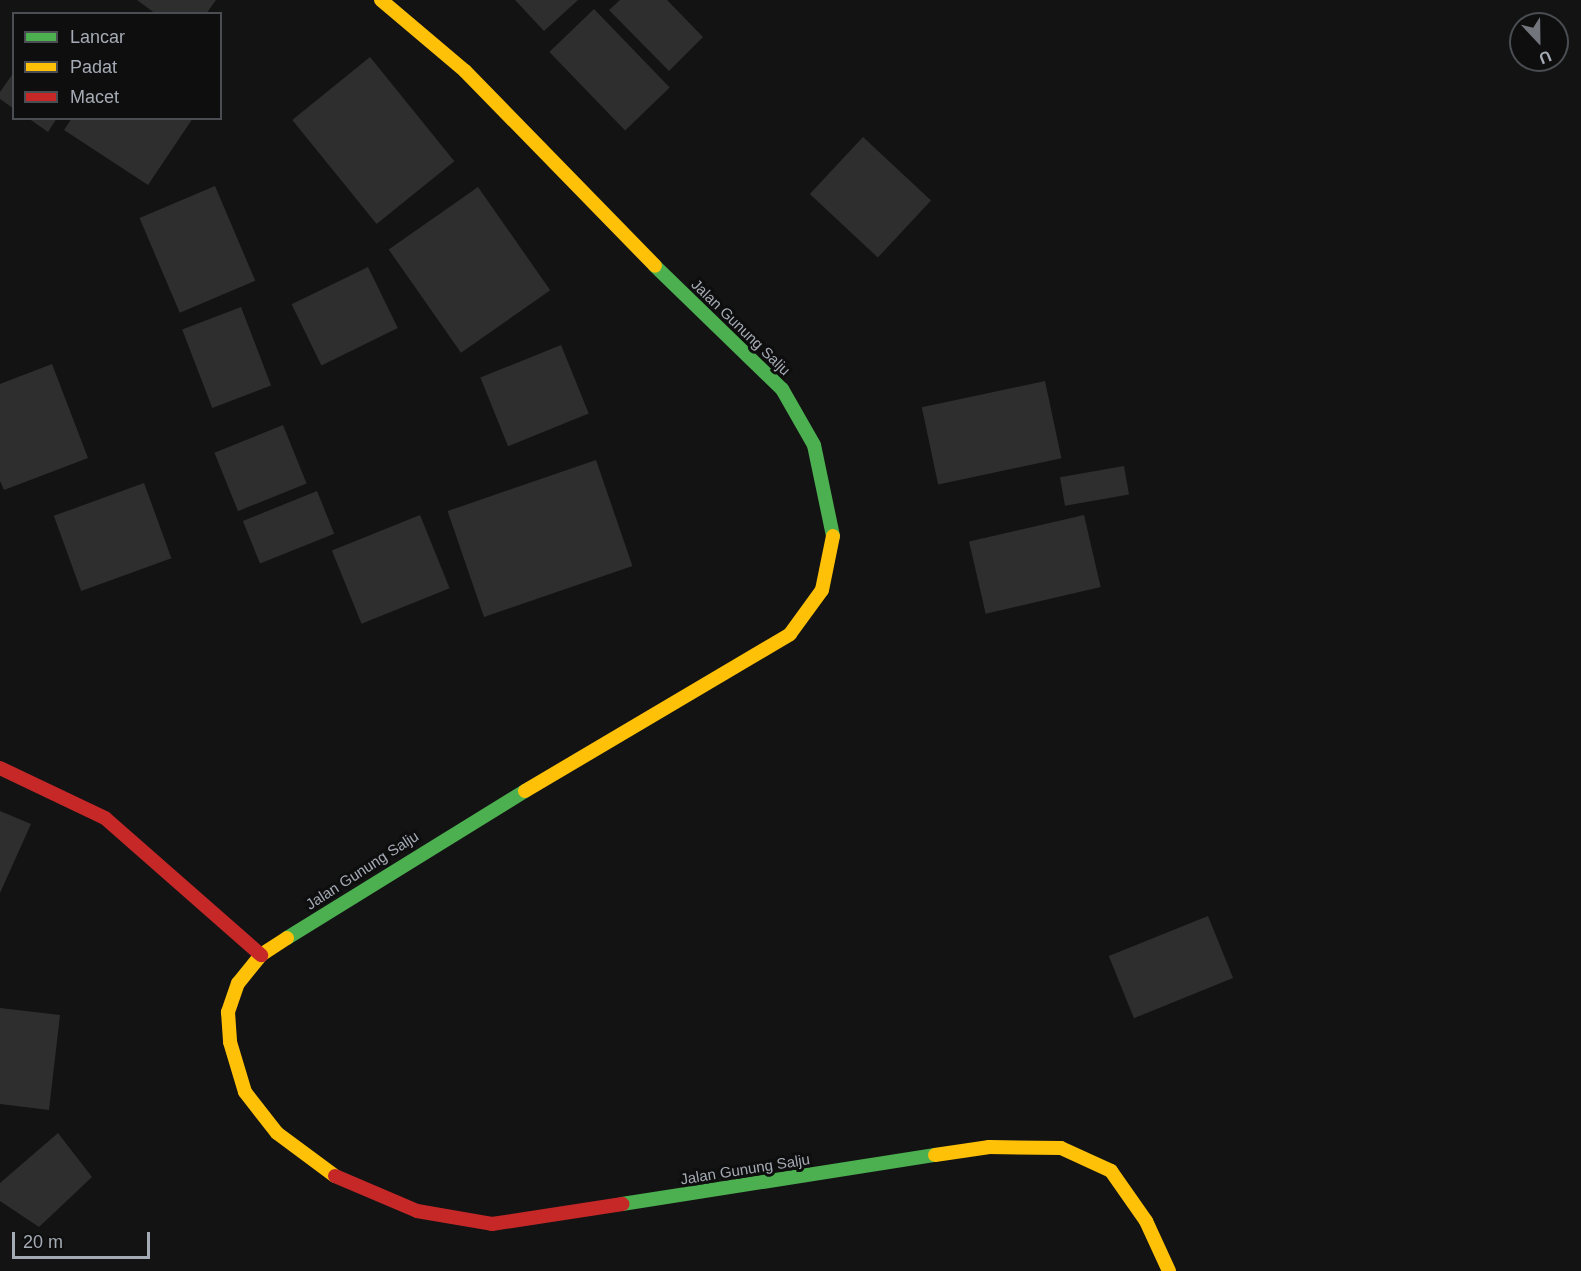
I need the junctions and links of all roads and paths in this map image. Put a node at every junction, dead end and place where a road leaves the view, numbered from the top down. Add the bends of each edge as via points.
1 (381, 0) edge
2 (0, 768) edge
3 (261, 955) junction
4 (1168, 1271) edge

1 - 3 main road, Jalan Gunung Salju via 465,71 594,207 782,389 814,445 834,530 822,590 790,634 418,853
2 - 3 main road via 105,818
3 - 4 main road, Jalan Gunung Salju via 238,983 228,1012 230,1042 245,1092 277,1133 310,1161 346,1183 417,1211 492,1224 989,1147 1060,1148 1111,1171 1146,1221

